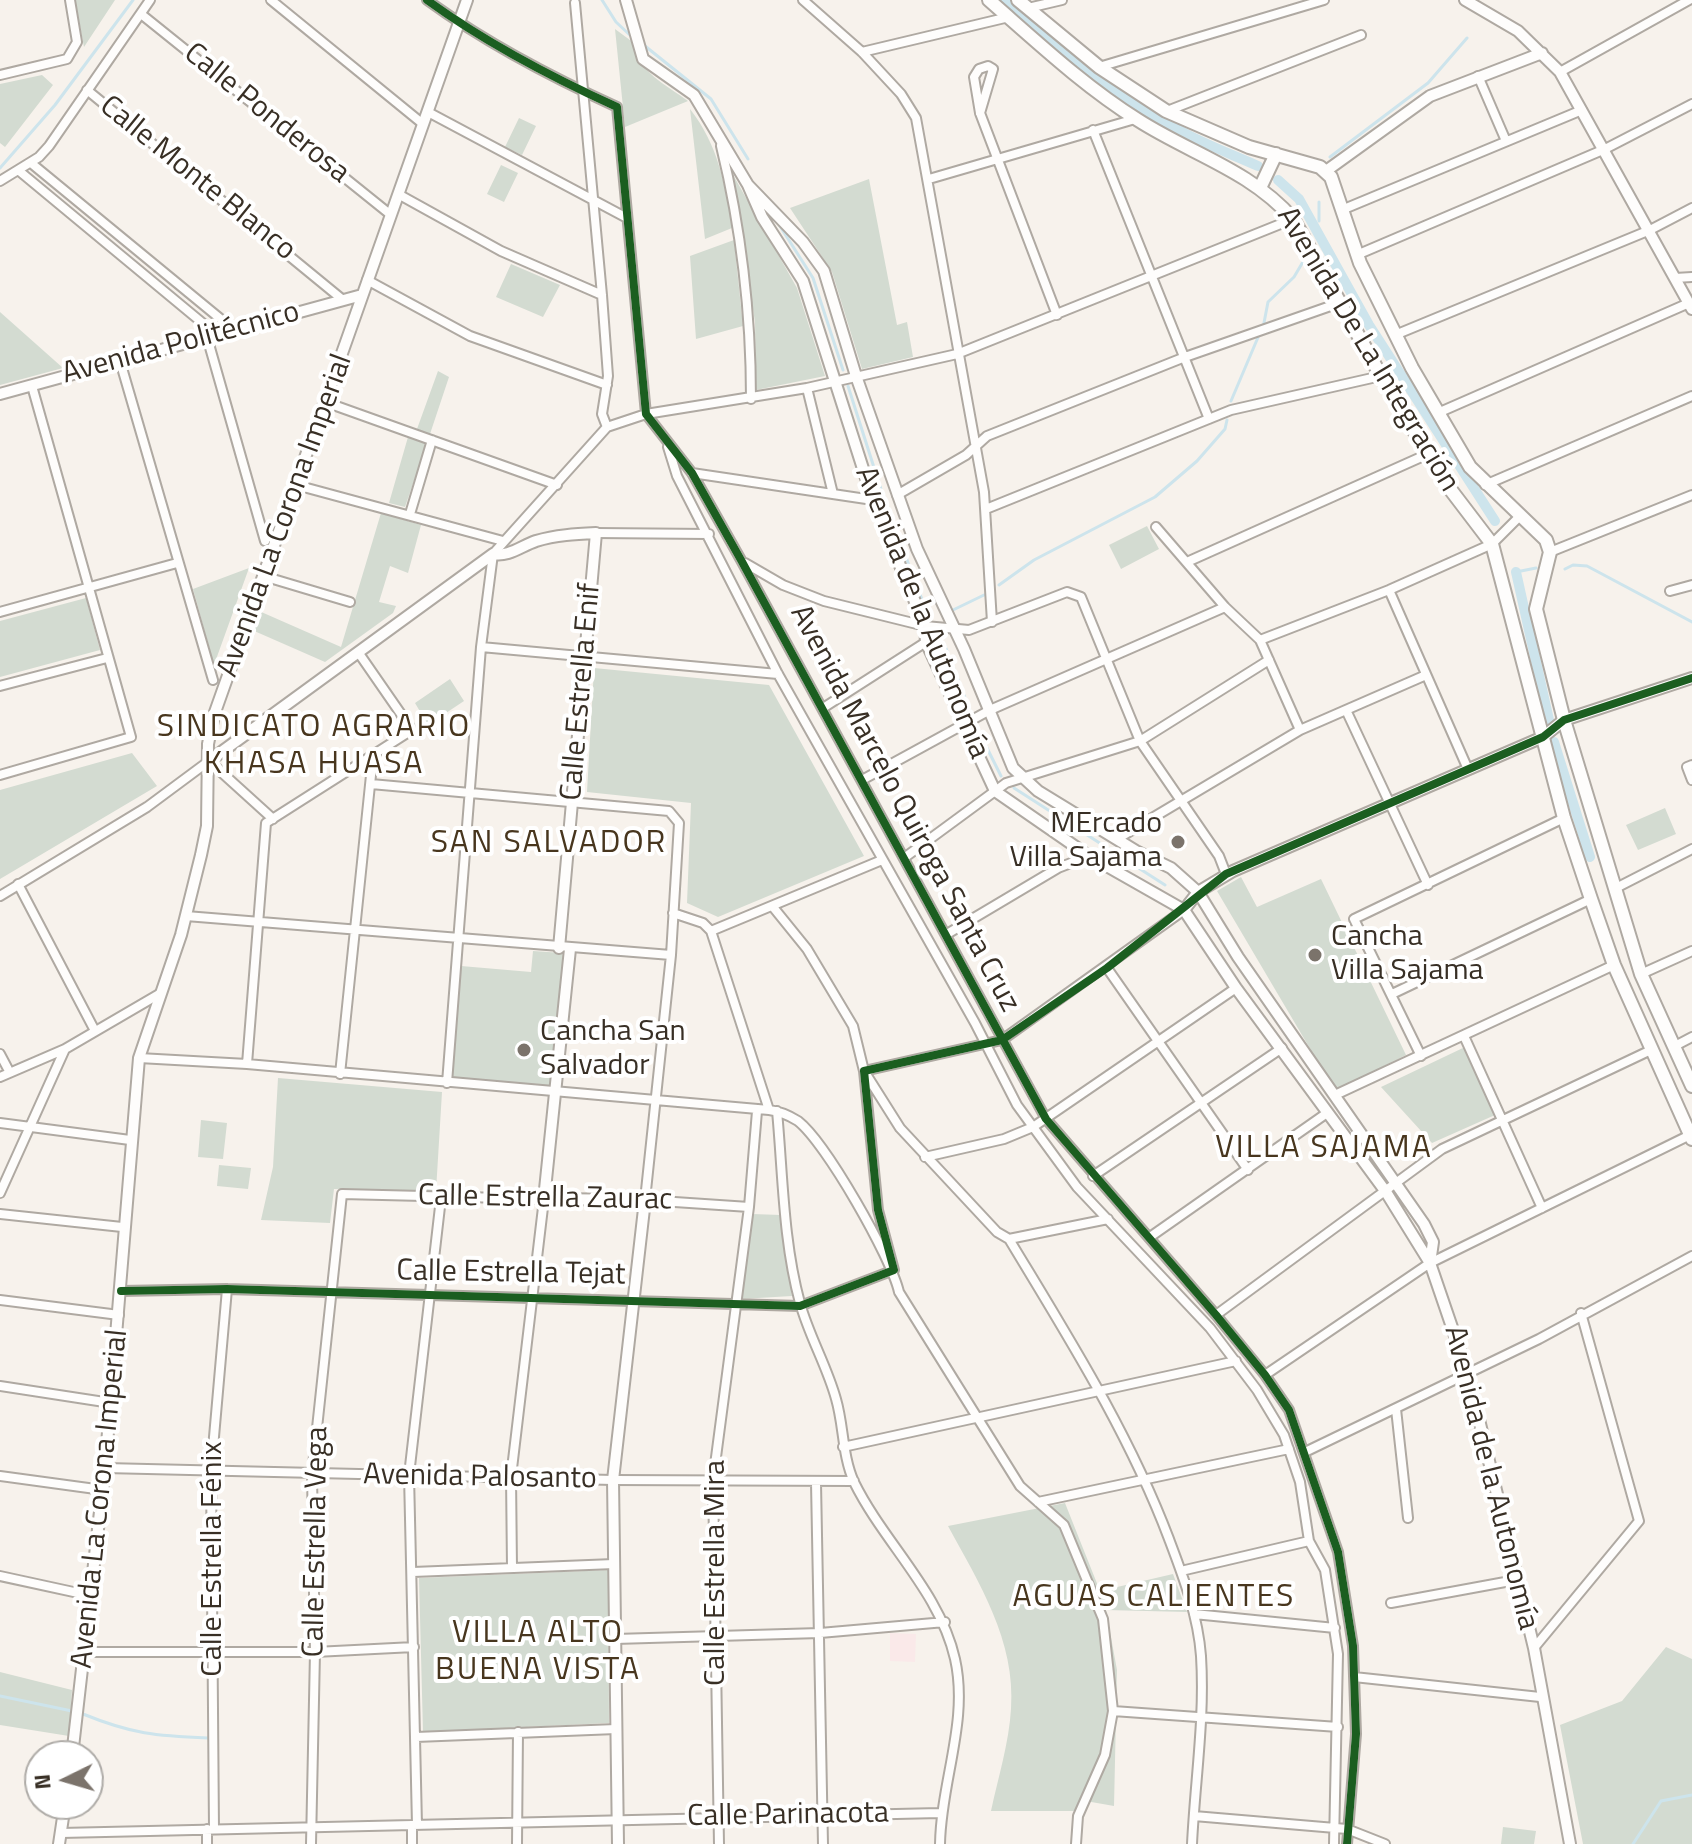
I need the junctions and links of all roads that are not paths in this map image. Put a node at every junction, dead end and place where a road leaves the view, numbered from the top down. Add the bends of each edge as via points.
1 (70, 0) edge
2 (150, 0) edge
3 (271, 0) edge
4 (427, 0) edge
5 (467, 0) edge
6 (626, 0) edge
7 (803, 0) edge
8 (989, 0) edge
9 (1062, 0) edge
10 (1324, 0) edge
11 (1465, 0) edge
12 (1689, 0) edge
13 (575, 3) dead end
14 (1023, 4) edge
15 (141, 14) junction
16 (1009, 17) junction
17 (460, 24) junction
18 (1361, 35) dead end
19 (862, 52) junction
20 (1542, 53) junction
21 (1099, 67) junction
22 (1560, 72) junction
23 (0, 75) edge
24 (1478, 76) junction
25 (87, 90) junction
26 (583, 91) junction
27 (1692, 104) edge
28 (1582, 110) junction
29 (1166, 111) junction
30 (428, 112) junction
31 (980, 113) junction
32 (1135, 119) junction
33 (423, 124) junction
34 (1093, 130) junction
35 (1506, 141) junction
36 (721, 144) junction
37 (1605, 149) junction
38 (1276, 154) junction
39 (998, 156) junction
40 (31, 163) junction
41 (18, 170) junction
42 (1326, 171) junction
43 (929, 179) junction
44 (0, 181) edge
45 (748, 185) junction
46 (1260, 188) junction
47 (398, 194) junction
48 (591, 201) junction
49 (1692, 208) edge
50 (1344, 209) junction
51 (391, 215) junction
52 (627, 218) junction
53 (1293, 219) junction
54 (1650, 230) junction
55 (1359, 254) junction
56 (1154, 275) junction
57 (1692, 277) edge
58 (1675, 278) junction
59 (367, 280) junction
60 (362, 295) junction
61 (602, 295) junction
62 (343, 300) junction
63 (1342, 302) junction
64 (1690, 306) edge
65 (1057, 315) junction
66 (234, 330) junction
67 (1395, 335) junction
68 (212, 336) junction
69 (957, 354) junction
70 (1185, 357) junction
71 (120, 361) junction
72 (856, 376) junction
73 (1381, 376) junction
74 (832, 380) junction
75 (607, 385) junction
76 (32, 386) junction
77 (807, 388) junction
78 (0, 394) edge
79 (1692, 396) edge
80 (751, 399) junction
81 (325, 402) junction
82 (1440, 412) junction
83 (646, 414) junction
84 (1209, 419) junction
85 (607, 427) junction
86 (432, 440) junction
87 (666, 442) junction
88 (976, 445) junction
89 (1428, 454) junction
90 (692, 473) junction
91 (296, 485) junction
92 (557, 485) junction
93 (1485, 485) junction
94 (833, 494) junction
95 (897, 495) junction
96 (1692, 495) edge
97 (873, 500) junction
98 (986, 509) junction
99 (410, 514) junction
100 (1520, 516) junction
101 (1156, 527) dead end
102 (596, 533) junction
103 (709, 534) junction
104 (265, 541) dead end
105 (503, 541) junction
106 (1492, 544) junction
107 (1550, 552) junction
108 (493, 554) junction
109 (741, 560) junction
110 (1187, 562) junction
111 (177, 563) junction
112 (263, 576) junction
113 (1692, 585) edge
114 (88, 588) junction
115 (1389, 590) junction
116 (1670, 591) dead end
117 (350, 602) dead end
118 (1225, 607) junction
119 (0, 612) edge
120 (992, 622) junction
121 (925, 626) junction
122 (953, 627) junction
123 (1260, 640) junction
124 (926, 642) junction
125 (481, 647) junction
126 (358, 652) junction
127 (583, 655) junction
128 (107, 658) junction
129 (1106, 659) junction
130 (1269, 660) junction
131 (778, 674) junction
132 (1426, 675) junction
133 (1692, 678) edge
134 (213, 680) dead end
135 (0, 686) edge
136 (823, 708) junction
137 (990, 710) junction
138 (1346, 710) junction
139 (1564, 720) junction
140 (964, 723) junction
141 (1300, 730) junction
142 (1543, 737) junction
143 (1140, 741) junction
144 (373, 756) junction
145 (209, 761) junction
146 (1692, 765) edge
147 (1467, 767) junction
148 (0, 775) edge
149 (1020, 777) junction
150 (862, 780) junction
151 (1692, 780) edge
152 (371, 784) junction
153 (995, 791) junction
154 (469, 794) junction
155 (1178, 799) junction
156 (573, 801) junction
157 (1386, 802) junction
158 (1564, 818) junction
159 (273, 819) junction
160 (1117, 839) junction
161 (1692, 849) edge
162 (1089, 856) junction
163 (904, 858) junction
164 (882, 860) junction
165 (1226, 874) junction
166 (18, 884) junction
167 (1428, 885) junction
168 (1614, 889) junction
169 (1198, 892) junction
170 (0, 896) edge
171 (1591, 899) junction
172 (773, 907) junction
173 (1184, 910) junction
174 (673, 913) junction
175 (186, 916) junction
176 (257, 922) junction
177 (356, 931) junction
178 (711, 931) junction
179 (947, 934) junction
180 (458, 939) junction
181 (564, 948) junction
182 (1692, 951) edge
183 (671, 955) junction
184 (1614, 965) junction
185 (1107, 968) junction
186 (1641, 974) junction
187 (1236, 988) junction
188 (161, 993) junction
189 (1392, 994) junction
190 (94, 1029) junction
191 (1464, 1036) junction
192 (1692, 1037) edge
193 (1002, 1040) junction
194 (1159, 1043) junction
195 (986, 1047) junction
196 (1673, 1047) junction
197 (1282, 1048) junction
198 (65, 1049) junction
199 (1651, 1050) junction
200 (0, 1054) edge
201 (1421, 1056) junction
202 (139, 1058) junction
203 (247, 1064) junction
204 (9, 1071) junction
205 (864, 1071) junction
206 (340, 1074) junction
207 (0, 1077) edge
208 (447, 1083) junction
209 (1692, 1086) edge
210 (556, 1091) junction
211 (1335, 1095) junction
212 (657, 1102) junction
213 (1201, 1103) junction
214 (757, 1111) junction
215 (773, 1111) junction
216 (1327, 1113) junction
217 (1046, 1119) junction
218 (1502, 1120) junction
219 (0, 1123) edge
220 (29, 1127) junction
221 (1033, 1127) junction
222 (1691, 1136) edge
223 (130, 1140) junction
224 (925, 1157) junction
225 (1248, 1170) junction
226 (1093, 1176) junction
227 (1396, 1185) junction
228 (1386, 1192) junction
229 (0, 1193) edge
230 (342, 1194) joint
231 (441, 1198) junction
232 (544, 1199) junction
233 (645, 1200) junction
234 (749, 1207) junction
235 (1542, 1208) junction
236 (0, 1214) edge
237 (1108, 1219) junction
238 (122, 1227) junction
239 (1150, 1237) junction
240 (1009, 1239) junction
241 (1692, 1256) edge
242 (1430, 1263) junction
243 (894, 1270) junction
244 (227, 1289) junction
245 (121, 1291) junction
246 (330, 1294) junction
247 (430, 1296) junction
248 (532, 1298) junction
249 (0, 1300) edge
250 (635, 1301) junction
251 (736, 1306) junction
252 (800, 1306) junction
253 (1581, 1313) junction
254 (119, 1315) junction
255 (1216, 1315) junction
256 (1236, 1361) junction
257 (1468, 1374) junction
258 (1265, 1375) junction
259 (0, 1386) edge
260 (1100, 1391) junction
261 (111, 1403) junction
262 (1396, 1409) junction
263 (977, 1417) junction
264 (843, 1447) junction
265 (1289, 1449) junction
266 (1305, 1452) junction
267 (105, 1468) junction
268 (211, 1471) junction
269 (312, 1475) junction
270 (409, 1475) junction
271 (0, 1476) edge
272 (511, 1477) junction
273 (1146, 1478) junction
274 (613, 1480) junction
275 (713, 1480) junction
276 (854, 1481) junction
277 (816, 1483) junction
278 (103, 1490) junction
279 (1038, 1502) junction
280 (1408, 1518) dead end
281 (1309, 1541) junction
282 (614, 1564) junction
283 (512, 1568) junction
284 (1181, 1571) junction
285 (413, 1572) junction
286 (0, 1576) edge
287 (1516, 1580) junction
288 (92, 1596) junction
289 (1391, 1603) dead end
290 (1194, 1614) junction
291 (945, 1622) junction
292 (1335, 1628) junction
293 (820, 1633) junction
294 (716, 1634) junction
295 (615, 1639) junction
296 (414, 1647) junction
297 (1534, 1648) junction
298 (214, 1651) junction
299 (86, 1652) junction
300 (315, 1652) junction
301 (1354, 1677) junction
302 (1540, 1697) junction
303 (1113, 1711) junction
304 (1201, 1717) junction
305 (1338, 1727) junction
306 (616, 1729) junction
307 (518, 1732) junction
308 (416, 1737) junction
309 (74, 1740) edge
310 (940, 1813) junction
311 (822, 1814) junction
312 (1194, 1816) junction
313 (718, 1818) junction
314 (618, 1820) junction
315 (517, 1823) junction
316 (414, 1825) junction
317 (311, 1827) junction
318 (1335, 1828) junction
319 (211, 1829) junction
320 (1347, 1829) junction
321 (60, 1838) edge
322 (207, 1844) edge
323 (311, 1844) edge
324 (412, 1844) edge
325 (517, 1844) edge
326 (618, 1844) edge
327 (719, 1844) edge
328 (823, 1844) edge
329 (940, 1844) edge
330 (1076, 1844) edge
331 (1192, 1844) edge
332 (1334, 1844) edge
333 (1347, 1844) edge
334 (1385, 1844) edge
335 (1570, 1844) edge

1 - 23 street via 76,32 73,52 59,64
2 - 15 street
3 - 33 street
4 - 17 street
5 - 17 street, Avenida La Corona Imperial
6 - 36 street via 643,59 694,95
7 - 19 street
8 - 16 main road, Avenida De La Integración
9 - 14 street
10 - 21 street
11 - 20 street via 1518,31
12 - 22 street
13 - 26 street
14 - 21 main road, Avenida De La Integración
15 - 25 street
15 - 51 street, Calle Ponderosa
16 - 19 street
16 - 32 main road, Avenida De La Integración
17 - 26 street
17 - 30 street, Avenida La Corona Imperial
18 - 29 street
19 - 43 street via 909,105
20 - 22 street
20 - 24 street
21 - 29 main road, Avenida De La Integración
22 - 28 street
24 - 35 street
24 - 42 street via 1411,106
25 - 40 street
25 - 62 street, Calle Monte Blanco
26 - 48 street
26 - 52 street via 617,107
27 - 37 street
28 - 35 street
28 - 37 street
29 - 38 main road, Avenida De La Integración
30 - 33 street, Avenida La Corona Imperial
30 - 48 street
31 - 31 street via 974,77 988,66 993,79
31 - 39 street
32 - 34 street
32 - 46 main road, Avenida De La Integración
33 - 47 street, Avenida La Corona Imperial
34 - 39 street
34 - 56 street
35 - 50 street
36 - 45 street
36 - 80 street via 734,201 751,341
37 - 54 street
37 - 55 street
38 - 42 main road, Avenida De La Integración
38 - 46 main road
39 - 43 street
39 - 65 street
40 - 41 street
40 - 66 street
41 - 44 street
41 - 68 street
42 - 50 main road, Avenida De La Integración
43 - 69 street
45 - 72 street, Avenida de la Autonomía via 824,271
45 - 74 street, Avenida de la Autonomía via 803,281
46 - 53 main road, Avenida De La Integración
47 - 51 street, Avenida La Corona Imperial
47 - 61 street via 501,251
48 - 52 street
48 - 61 street
49 - 54 street
50 - 55 main road, Avenida De La Integración
51 - 59 street, Avenida La Corona Imperial
52 - 83 street
53 - 56 street
53 - 63 main road, Avenida De La Integración
54 - 58 street
54 - 67 street
55 - 67 main road, Avenida De La Integración
56 - 65 street
56 - 70 street
57 - 58 street
58 - 64 street
59 - 60 street, Avenida La Corona Imperial
59 - 75 street via 470,336
60 - 62 street, Avenida Politécnico
60 - 81 street, Avenida La Corona Imperial
61 - 75 street
62 - 66 street, Avenida Politécnico
63 - 70 street
63 - 73 main road, Avenida De La Integración
64 - 82 street
65 - 69 street
66 - 68 street, Avenida Politécnico
67 - 82 main road, Avenida De La Integración
68 - 71 street, Avenida Politécnico
68 - 104 street
69 - 72 street
69 - 88 street
70 - 84 street
70 - 88 street via 987,436
71 - 76 street, Avenida Politécnico
71 - 111 street
72 - 74 street
72 - 95 street, Avenida de la Autonomía
73 - 84 street via 1259,402
73 - 89 main road, Avenida De La Integración
74 - 77 street
74 - 97 street, Avenida de la Autonomía
75 - 85 street via 602,414
76 - 78 street, Avenida Politécnico
76 - 114 street
77 - 80 street
77 - 94 street
79 - 93 street
80 - 83 street
81 - 86 street
81 - 91 street, Avenida La Corona Imperial
82 - 93 main road, Avenida De La Integración
83 - 85 street
83 - 87 street, Avenida Marcelo Quiroga Santa Cruz
84 - 98 street
85 - 92 street
86 - 92 street
86 - 99 street
87 - 90 street, Avenida Marcelo Quiroga Santa Cruz
87 - 103 street, Avenida Marcelo Quiroga Santa Cruz via 677,476
88 - 95 street
88 - 98 street
89 - 106 main road, Avenida De La Integración
89 - 110 street
90 - 94 street
90 - 109 street, Avenida Marcelo Quiroga Santa Cruz
91 - 99 street
91 - 112 street, Avenida La Corona Imperial
92 - 105 street
93 - 100 main road, Avenida De La Integración
94 - 97 street
95 - 122 street, Avenida de la Autonomía
96 - 107 street
97 - 121 street, Avenida de la Autonomía
98 - 120 street
99 - 105 street
100 - 106 street
100 - 107 main road, Avenida De La Integración via 1546,540
101 - 110 street
102 - 103 street
102 - 108 street via 565,534
102 - 127 street, Calle Estrella Enif
103 - 131 street, Avenida Marcelo Quiroga Santa Cruz
105 - 108 street
106 - 115 street
106 - 142 main road, Avenida De La Integración
107 - 139 main road via 1536,609
108 - 125 street
108 - 126 street
109 - 121 street via 824,601
109 - 136 street, Avenida Marcelo Quiroga Santa Cruz
110 - 118 street
111 - 114 street
111 - 134 street
112 - 117 street
112 - 145 street, Avenida La Corona Imperial via 214,715
113 - 116 street
114 - 119 street
114 - 128 street
115 - 123 street
115 - 132 street
118 - 123 street
118 - 129 street
120 - 122 street via 969,630
120 - 129 street via 1067,592 1081,597
121 - 122 street
121 - 124 street, Avenida de la Autonomía
122 - 137 street, Avenida de la Autonomía
123 - 130 street
124 - 136 street
124 - 140 street, Avenida de la Autonomía
125 - 127 street
125 - 154 street
126 - 144 street via 412,730
126 - 145 street
127 - 131 street
127 - 156 street, Calle Estrella Enif
128 - 135 street
128 - 148 street via 131,737
129 - 137 street
129 - 143 street
130 - 141 street
130 - 143 street
131 - 164 street, Avenida Marcelo Quiroga Santa Cruz
132 - 138 street
132 - 147 street
133 - 139 street
136 - 150 street, Avenida Marcelo Quiroga Santa Cruz
137 - 140 street
137 - 149 street, Avenida de la Autonomía
138 - 141 street
138 - 157 street
139 - 142 street
139 - 168 main road
140 - 150 street
140 - 153 street, Avenida de la Autonomía
141 - 155 street
142 - 147 street
142 - 158 main road
143 - 149 street
143 - 155 street
144 - 152 street
144 - 159 street
145 - 159 street
145 - 166 street via 147,807
145 - 175 street, Avenida La Corona Imperial via 207,826
146 - 151 street via 1687,767
147 - 157 street
149 - 153 street
149 - 160 street, Avenida de la Autonomía
150 - 163 street, Avenida Marcelo Quiroga Santa Cruz
152 - 154 street
152 - 177 street
153 - 162 street, Avenida de la Autonomía
153 - 163 street
154 - 156 street
154 - 180 street
155 - 160 street
155 - 165 street
156 - 174 street via 676,815
156 - 181 street, Calle Estrella Enif
157 - 165 street
157 - 167 street
158 - 167 street
158 - 171 main road
159 - 176 street via 266,823
160 - 169 street, Avenida de la Autonomía via 1171,868
161 - 168 street
162 - 173 street, Avenida de la Autonomía
162 - 179 street via 1058,868
163 - 179 street, Avenida Marcelo Quiroga Santa Cruz
164 - 172 street
164 - 195 street, Avenida Marcelo Quiroga Santa Cruz
165 - 169 street
166 - 170 street
166 - 190 street
167 - 189 street via 1354,919
168 - 186 main road
169 - 173 street
169 - 211 street, Avenida de la Autonomía
171 - 184 main road
171 - 189 street
172 - 178 street
172 - 205 street via 807,949 853,1026
173 - 185 street
173 - 187 street, Avenida de la Autonomía
174 - 178 street
174 - 183 street
175 - 176 street
175 - 188 street, Avenida La Corona Imperial
176 - 177 street
176 - 203 street
177 - 180 street
177 - 206 street
178 - 215 street
179 - 193 street, Avenida Marcelo Quiroga Santa Cruz
180 - 181 street
180 - 208 street
181 - 183 street
181 - 210 street, Calle Estrella Enif
182 - 186 street
183 - 212 street
184 - 191 street
184 - 199 main road
185 - 193 street
185 - 194 street
186 - 196 main road
187 - 194 street
187 - 197 street, Avenida de la Autonomía
188 - 190 street
188 - 202 street, Avenida La Corona Imperial
189 - 201 street
190 - 198 street
191 - 201 street
191 - 218 street
192 - 196 street
193 - 195 street
193 - 217 street, Avenida Marcelo Quiroga Santa Cruz
194 - 213 street
194 - 217 street
195 - 205 street
195 - 221 street, Avenida Marcelo Quiroga Santa Cruz
196 - 209 main road
197 - 213 street
197 - 216 street, Avenida de la Autonomía
198 - 204 street
198 - 220 street
199 - 218 street
199 - 222 main road
200 - 204 street
201 - 211 street
202 - 203 street
202 - 223 street, Avenida La Corona Imperial
203 - 206 street
204 - 207 street
205 - 224 street
205 - 243 street via 878,1210
206 - 208 street
208 - 210 street
210 - 212 street
210 - 232 street, Calle Estrella Enif
211 - 227 street, Avenida de la Autonomía
212 - 214 street
212 - 233 street
213 - 225 street
213 - 226 street
214 - 215 street
214 - 234 street, Calle Estrella Mira
215 - 243 street via 797,1121 832,1164
215 - 252 street
216 - 225 street
216 - 228 street, Avenida de la Autonomía
217 - 221 street
217 - 226 street, Avenida Marcelo Quiroga Santa Cruz
218 - 227 street via 1442,1149
218 - 235 street
219 - 220 street
220 - 223 street
220 - 229 street
221 - 224 street
221 - 237 street, Avenida Marcelo Quiroga Santa Cruz
222 - 235 street
223 - 238 street, Avenida La Corona Imperial
224 - 240 street
225 - 239 street
226 - 239 street, Avenida Marcelo Quiroga Santa Cruz
227 - 228 street
227 - 242 street, Avenida de la Autonomía via 1433,1242
228 - 242 street, Avenida de la Autonomía
228 - 255 street
230 - 231 street, Calle Estrella Zaurac
230 - 246 street, Calle Estrella Vega
231 - 232 street, Calle Estrella Zaurac
231 - 247 street
232 - 233 street, Calle Estrella Zaurac
232 - 248 street
233 - 234 street, Calle Estrella Zaurac
233 - 250 street
234 - 251 street, Calle Estrella Mira
235 - 242 street
236 - 238 street
237 - 240 street
237 - 256 street, Avenida Marcelo Quiroga Santa Cruz
238 - 245 street, Avenida La Corona Imperial
239 - 255 street, Avenida Marcelo Quiroga Santa Cruz
240 - 260 street
241 - 253 street
242 - 257 street, Avenida de la Autonomía
242 - 258 street
243 - 252 street, Calle Estrella Tejat
243 - 263 street via 899,1292
244 - 245 street, Calle Estrella Tejat
244 - 246 street, Calle Estrella Tejat
244 - 268 street, Calle Estrella Fénix
245 - 254 street, Avenida La Corona Imperial
246 - 247 street, Calle Estrella Tejat
246 - 269 street, Calle Estrella Vega
247 - 248 street, Calle Estrella Tejat
247 - 270 street
248 - 250 street, Calle Estrella Tejat
248 - 272 street
249 - 254 street
250 - 251 street, Calle Estrella Tejat
250 - 274 street
251 - 252 street, Calle Estrella Tejat
251 - 275 street, Calle Estrella Mira
252 - 264 street via 830,1377
253 - 257 street
253 - 297 street via 1639,1521
254 - 261 street, Avenida La Corona Imperial
255 - 258 street, Avenida Marcelo Quiroga Santa Cruz
256 - 260 street
256 - 265 street, Avenida Marcelo Quiroga Santa Cruz
257 - 262 street
257 - 287 street, Avenida de la Autonomía
258 - 266 street, Avenida Marcelo Quiroga Santa Cruz via 1289,1410
259 - 261 street
260 - 263 street
260 - 273 street
261 - 267 street, Avenida La Corona Imperial
262 - 266 street
262 - 280 street
263 - 264 street
263 - 279 street via 1020,1486
264 - 276 street
265 - 273 street
265 - 281 street, Avenida Marcelo Quiroga Santa Cruz
266 - 301 street, Avenida Marcelo Quiroga Santa Cruz via 1338,1552
267 - 268 street, Avenida Palosanto
267 - 278 street, Avenida La Corona Imperial
268 - 269 street, Avenida Palosanto
268 - 298 street, Calle Estrella Fénix
269 - 270 street, Avenida Palosanto
269 - 300 street, Calle Estrella Vega
270 - 272 street, Avenida Palosanto
270 - 285 street
271 - 278 street
272 - 274 street, Avenida Palosanto
272 - 283 street
273 - 279 street
273 - 284 street
274 - 275 street, Avenida Palosanto
274 - 282 street
275 - 277 street, Avenida Palosanto
275 - 294 street, Calle Estrella Mira
276 - 277 street, Avenida Palosanto
276 - 291 street
277 - 293 street
278 - 288 street, Avenida La Corona Imperial
279 - 303 street via 1064,1525 1103,1619
281 - 284 street
281 - 292 street, Avenida Marcelo Quiroga Santa Cruz via 1325,1570
282 - 283 street
282 - 295 street
283 - 285 street
284 - 290 street
285 - 296 street
286 - 288 street
287 - 289 street
287 - 297 street, Avenida de la Autonomía
288 - 299 street, Avenida La Corona Imperial
290 - 292 street
290 - 304 street via 1201,1654
291 - 293 street
291 - 310 street via 962,1698
292 - 305 street, Avenida Marcelo Quiroga Santa Cruz
293 - 294 street
293 - 311 street
294 - 295 street
294 - 313 street, Calle Estrella Mira
295 - 306 street
296 - 300 street
296 - 308 street
297 - 302 street, Avenida de la Autonomía
298 - 299 street
298 - 300 street
298 - 319 street, Calle Estrella Fénix
299 - 309 street, Avenida La Corona Imperial
300 - 317 street, Calle Estrella Vega
301 - 302 street
301 - 320 street, Avenida Marcelo Quiroga Santa Cruz via 1356,1734
302 - 335 street, Avenida de la Autonomía
303 - 304 street
303 - 330 street via 1105,1755 1078,1816
304 - 305 street
304 - 312 street
305 - 318 street, Avenida Marcelo Quiroga Santa Cruz
306 - 307 street
306 - 314 street
307 - 308 street
307 - 315 street
308 - 316 street
310 - 311 street, Calle Parinacota
310 - 329 street
311 - 313 street, Calle Parinacota
311 - 328 street
312 - 318 street
312 - 331 street
313 - 314 street, Calle Parinacota
313 - 327 street, Calle Estrella Mira
314 - 315 street, Calle Parinacota
314 - 326 street
315 - 316 street, Calle Parinacota
315 - 325 street
316 - 317 street, Calle Parinacota
316 - 324 street
317 - 319 street, Calle Parinacota
317 - 323 street, Calle Estrella Vega
318 - 320 street
318 - 332 street, Avenida Marcelo Quiroga Santa Cruz
319 - 321 street, Calle Parinacota
319 - 322 street, Calle Estrella Fénix
320 - 333 street, Avenida Marcelo Quiroga Santa Cruz
320 - 334 street

